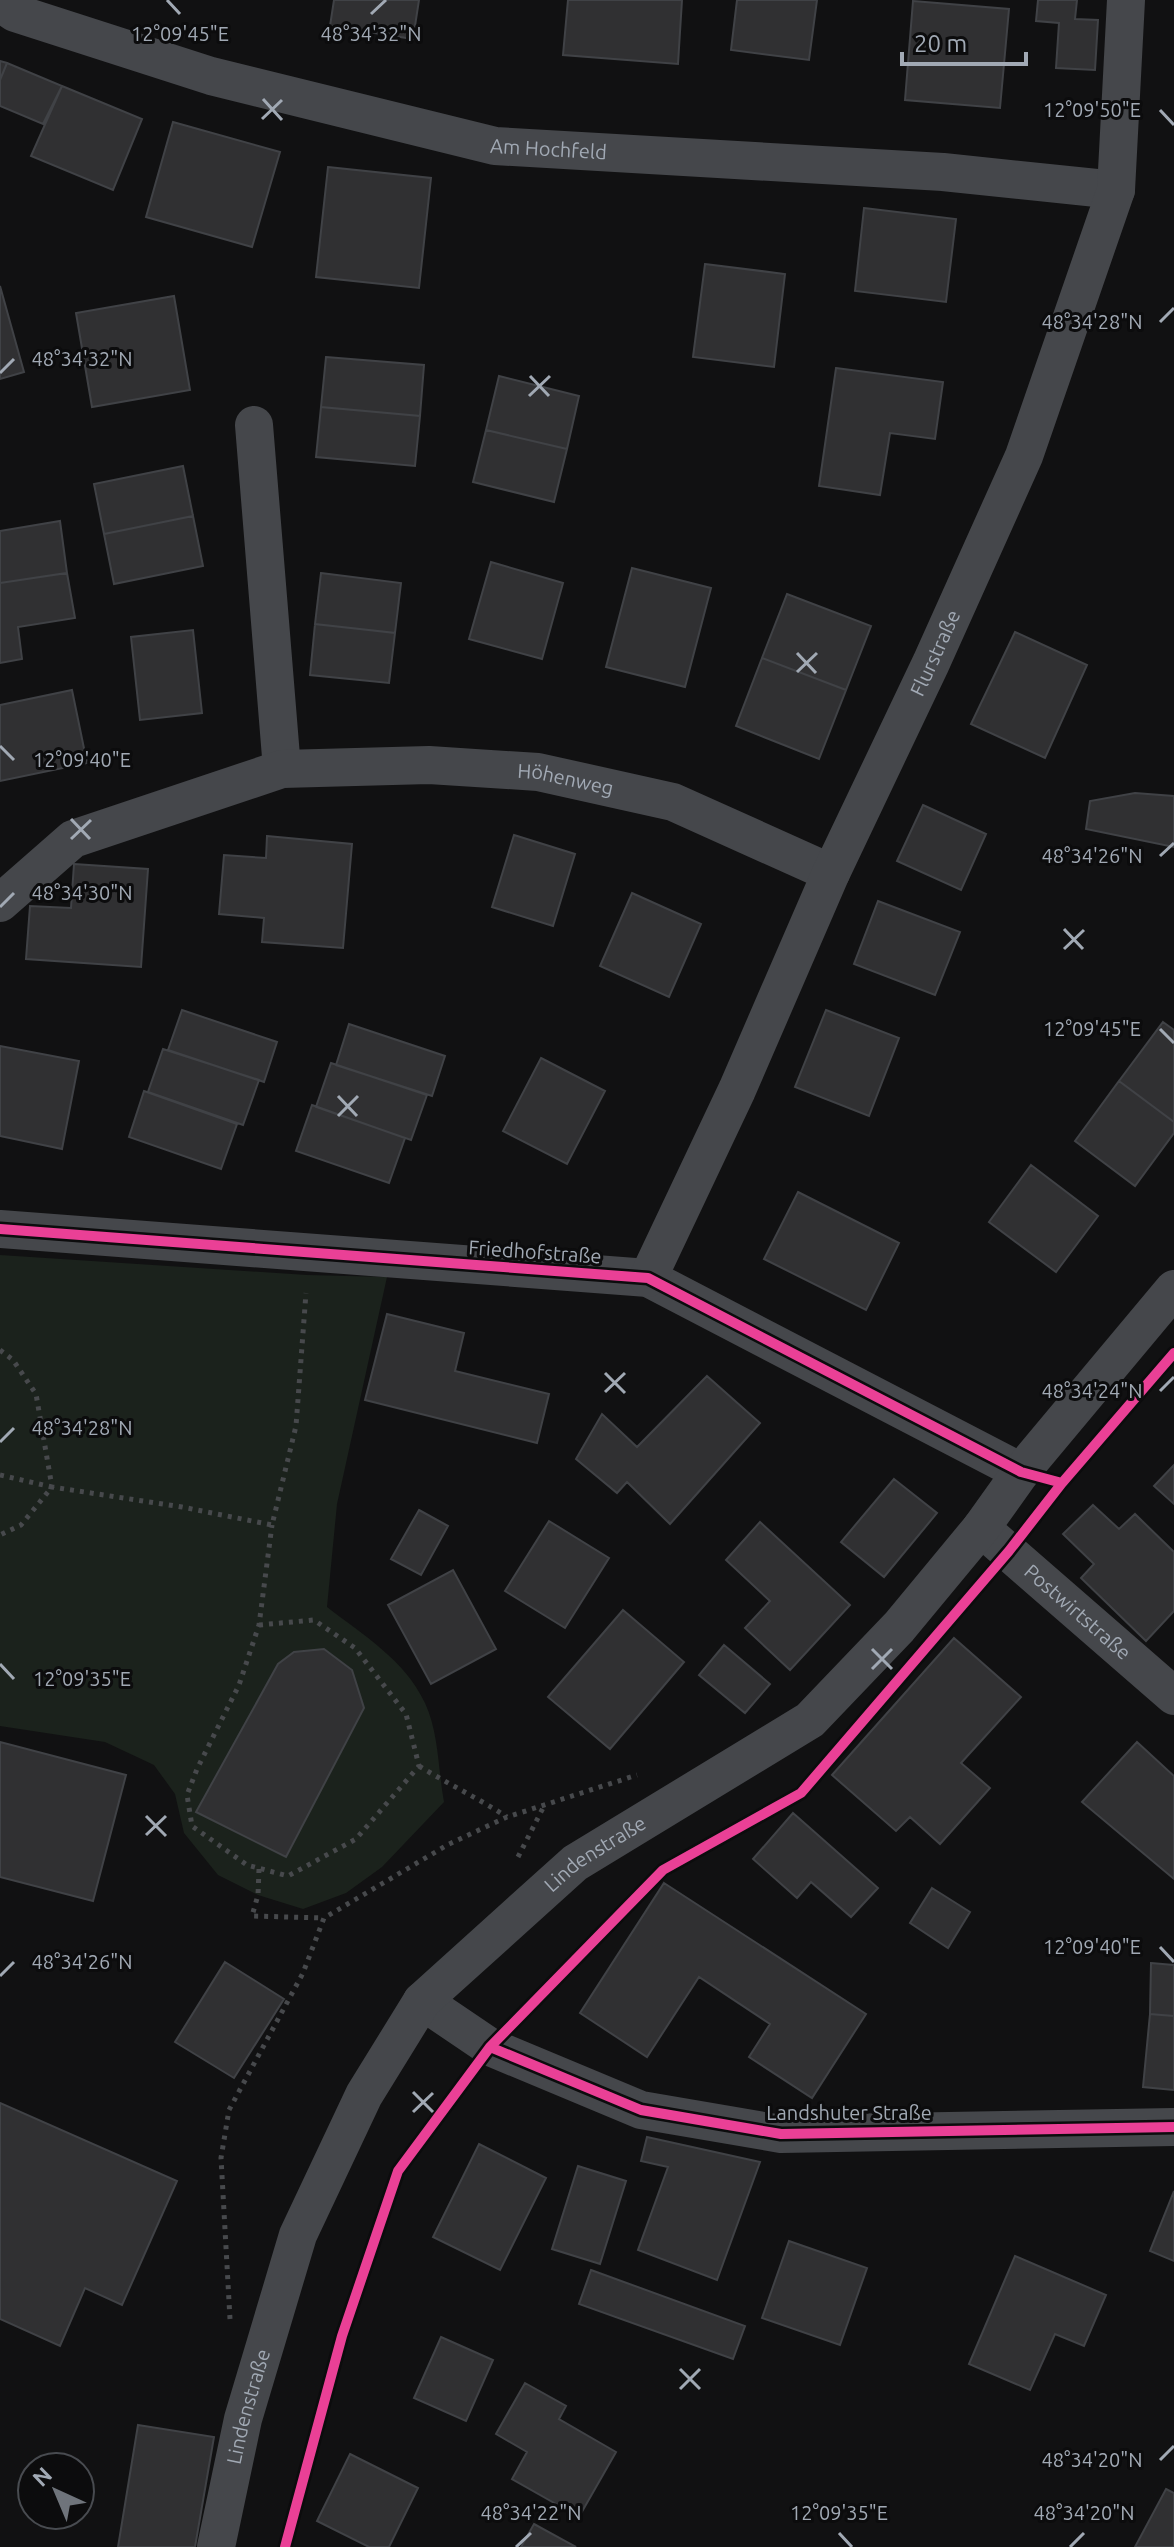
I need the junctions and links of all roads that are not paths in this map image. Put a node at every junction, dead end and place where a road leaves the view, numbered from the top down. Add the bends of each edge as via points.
1 (1126, 0) edge
2 (0, 3) edge
3 (1116, 190) junction
4 (254, 425) dead end
5 (282, 769) junction
6 (831, 873) junction
7 (0, 903) edge
8 (0, 1229) edge
9 (648, 1278) junction
10 (1174, 1289) edge
11 (1021, 1472) junction
12 (981, 1528) junction
13 (1174, 1696) edge
14 (422, 2001) junction
15 (1174, 2127) edge
16 (216, 2547) edge

1 - 3 street, Flurstraße
2 - 3 street, Am Hochfeld via 15,13 211,76 495,146 943,172
3 - 6 street, Flurstraße via 1024,456
4 - 5 street
5 - 6 street, Höhenweg via 429,765 538,772 673,802
5 - 7 street, Höhenweg via 73,839
6 - 9 street, Flurstraße
8 - 9 street, Friedhofstraße
9 - 11 street, Friedhofstraße
10 - 11 street, Lindenstraße
11 - 12 street, Lindenstraße
12 - 13 street, Postwirtstraße
12 - 14 street, Lindenstraße via 899,1627 810,1720 575,1863
14 - 15 street, Landshuter Straße via 490,2047 641,2110 781,2134
14 - 16 street, Lindenstraße via 364,2095 298,2235 243,2419

